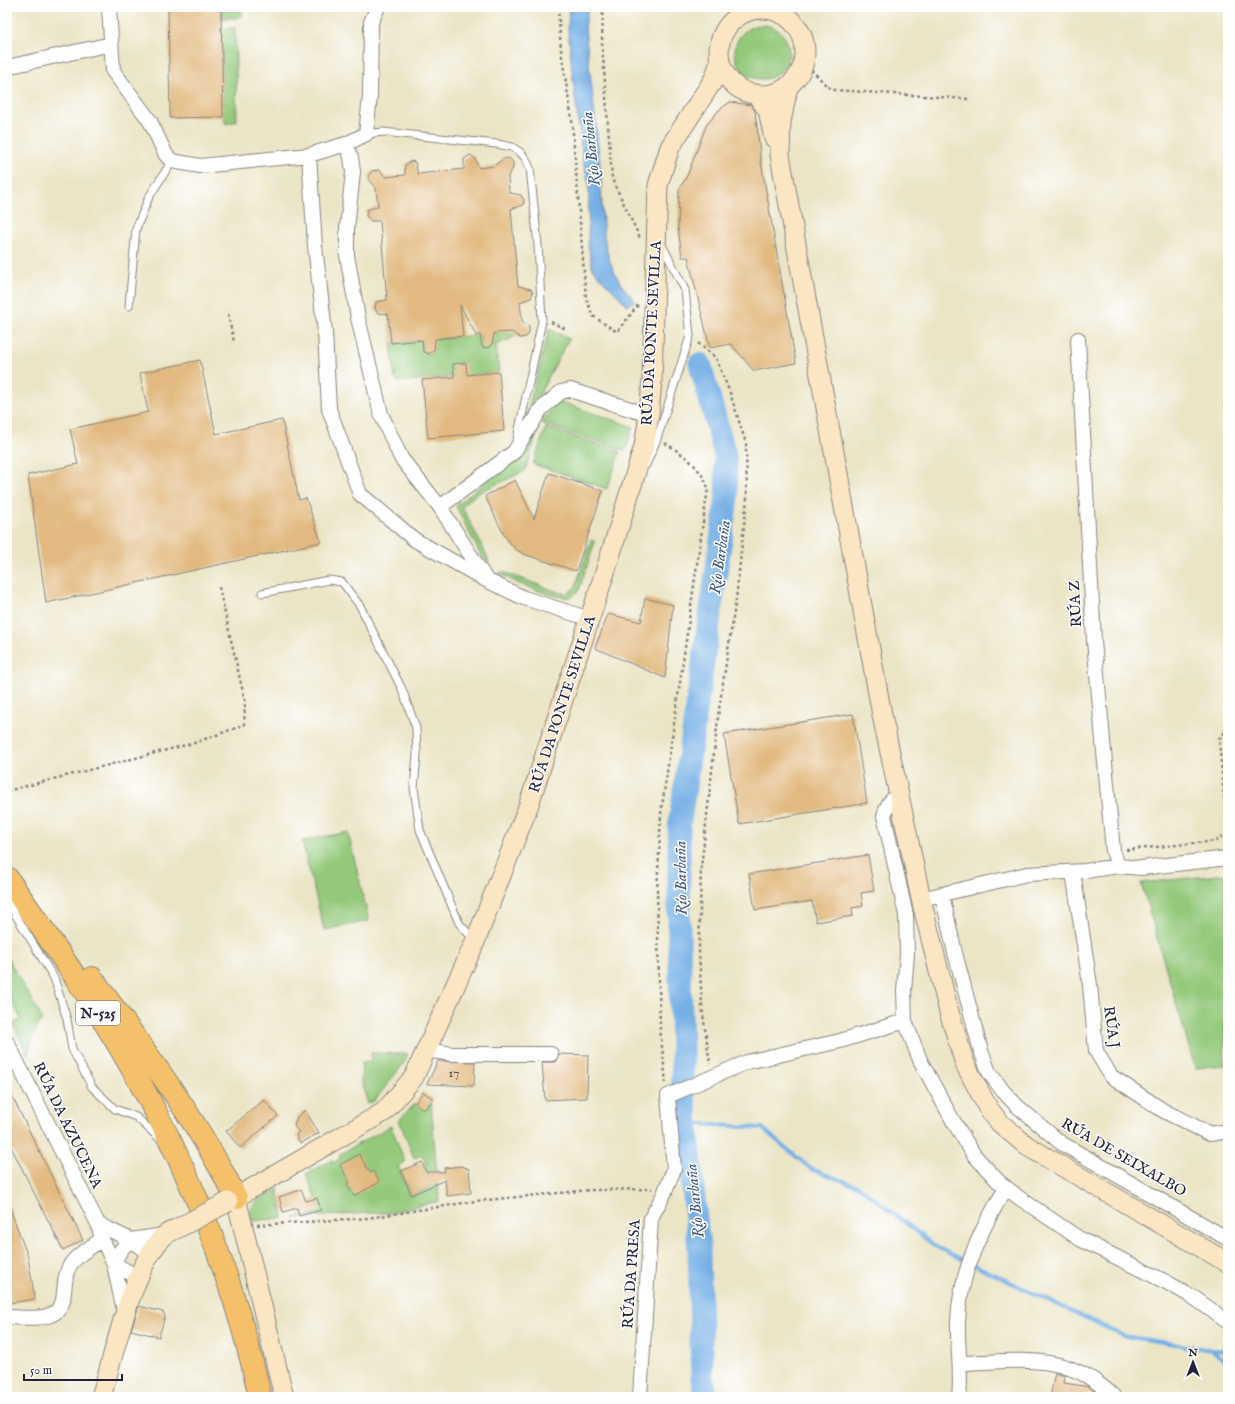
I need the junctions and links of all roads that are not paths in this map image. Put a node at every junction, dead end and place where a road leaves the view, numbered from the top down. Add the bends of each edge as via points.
1 (109, 7) edge
2 (378, 7) edge
3 (750, 9) edge
4 (777, 10) edge
5 (111, 44) junction
6 (720, 62) junction
7 (7, 67) edge
8 (735, 85) junction
9 (788, 87) junction
10 (756, 94) junction
11 (696, 108) junction
12 (366, 134) junction
13 (346, 144) junction
14 (780, 154) junction
15 (309, 155) junction
16 (172, 161) junction
17 (649, 238) junction
18 (129, 306) dead end
19 (1078, 339) dead end
20 (649, 415) junction
21 (514, 452) junction
22 (625, 506) junction
23 (440, 507) junction
24 (486, 580) junction
25 (262, 593) dead end
26 (590, 619) junction
27 (898, 794) junction
28 (1228, 858) edge
29 (1118, 866) junction
30 (7, 867) edge
31 (1073, 872) junction
32 (7, 878) edge
33 (942, 895) junction
34 (922, 899) junction
35 (7, 901) edge
36 (475, 942) junction
37 (905, 1021) junction
38 (7, 1043) edge
39 (426, 1050) junction
40 (551, 1054) dead end
41 (1228, 1131) edge
42 (176, 1156) junction
43 (1006, 1188) junction
44 (232, 1200) junction
45 (98, 1224) junction
46 (172, 1231) junction
47 (1228, 1238) edge
48 (102, 1239) junction
49 (131, 1240) junction
50 (149, 1254) junction
51 (1228, 1263) edge
52 (114, 1264) junction
53 (138, 1277) junction
54 (7, 1317) edge
55 (125, 1317) junction
56 (1228, 1322) edge
57 (961, 1363) junction
58 (101, 1397) edge
59 (260, 1397) edge
60 (284, 1397) edge
61 (640, 1397) edge
62 (959, 1397) edge
63 (1114, 1397) edge

1 - 5 street
2 - 12 street via 372,22
3 - 4 street
3 - 6 street via 726,27 719,48
4 - 9 street via 792,23 801,37 804,49 799,73
5 - 7 street
5 - 16 street via 113,72 150,120 166,155
6 - 8 street via 726,75
6 - 11 street, RÚA DA PONTE SEVILLA via 714,79
8 - 10 street
8 - 11 street, RÚA DA PONTE SEVILLA via 715,94
9 - 10 street via 773,93
9 - 14 street via 782,113
10 - 14 street via 768,110
11 - 17 street, RÚA DA PONTE SEVILLA via 675,137 666,156
12 - 13 street
12 - 21 lane via 383,132 497,144 512,147 526,159 533,186 542,321
13 - 15 street
13 - 23 street via 353,172 347,228 348,255 358,318 374,388 391,438 401,458
14 - 27 street
15 - 16 street via 200,166
15 - 24 street via 315,246 325,332 329,409 360,494 415,540
16 - 18 lane via 149,197 136,229
17 - 20 street, RÚA DA PONTE SEVILLA
17 - 22 lane via 685,290 690,336 652,455
19 - 29 street, RÚA Z via 1094,641 1113,851
20 - 21 street via 570,390 561,392 541,409
20 - 22 street, RÚA DA PONTE SEVILLA via 644,446
21 - 23 street
22 - 26 street, RÚA DA PONTE SEVILLA
23 - 24 street
24 - 26 street via 524,598
25 - 36 lane via 329,580 342,582 360,606 402,689 416,728 414,788 420,830 459,923
26 - 36 street, RÚA DA PONTE SEVILLA via 528,807
27 - 34 street
27 - 37 street via 890,800 884,816 906,915
28 - 29 street via 1141,868
29 - 31 street
30 - 44 highway, N-525 via 164,1077 220,1166
31 - 33 street via 1027,874
31 - 41 street, RÚA J via 1090,985 1096,1051 1110,1076 1164,1111 1210,1134
32 - 42 highway, N-525 via 88,997 143,1089
33 - 34 street
33 - 47 street, RÚA DE SEIXALBO via 981,1051 989,1072 1003,1091 1061,1143
34 - 51 street via 957,1039 973,1081 988,1108 1013,1134 1042,1156
35 - 42 lane via 54,978 67,1019 72,1049 92,1087 115,1109 136,1117
36 - 39 street, RÚA DA PONTE SEVILLA
37 - 43 street via 920,1060 955,1125 974,1155
37 - 61 street, RÚA DA PRESA via 840,1041 747,1062 668,1096 674,1169 651,1218
38 - 45 street, RÚA DA AZUCENA
39 - 40 street via 452,1054
39 - 44 street, RÚA DA PONTE SEVILLA via 414,1077 384,1112
42 - 59 highway, N-525 via 191,1186 229,1282 249,1344
43 - 56 street via 1080,1239 1193,1297
43 - 57 street via 979,1236 965,1274 958,1320
44 - 46 street, RÚA DA PONTE SEVILLA, bridge
44 - 60 street via 242,1225
45 - 48 street, RÚA DA AZUCENA
45 - 49 street
46 - 49 street
46 - 50 street
48 - 52 street, RÚA DA AZUCENA
48 - 54 street via 69,1266 60,1309 54,1314 44,1317
49 - 50 street
49 - 52 street via 122,1247
50 - 53 street
52 - 53 street
52 - 55 street, RÚA DA AZUCENA
53 - 55 street
55 - 58 street
57 - 62 street
57 - 63 street via 1024,1361 1060,1364 1076,1369 1108,1390

